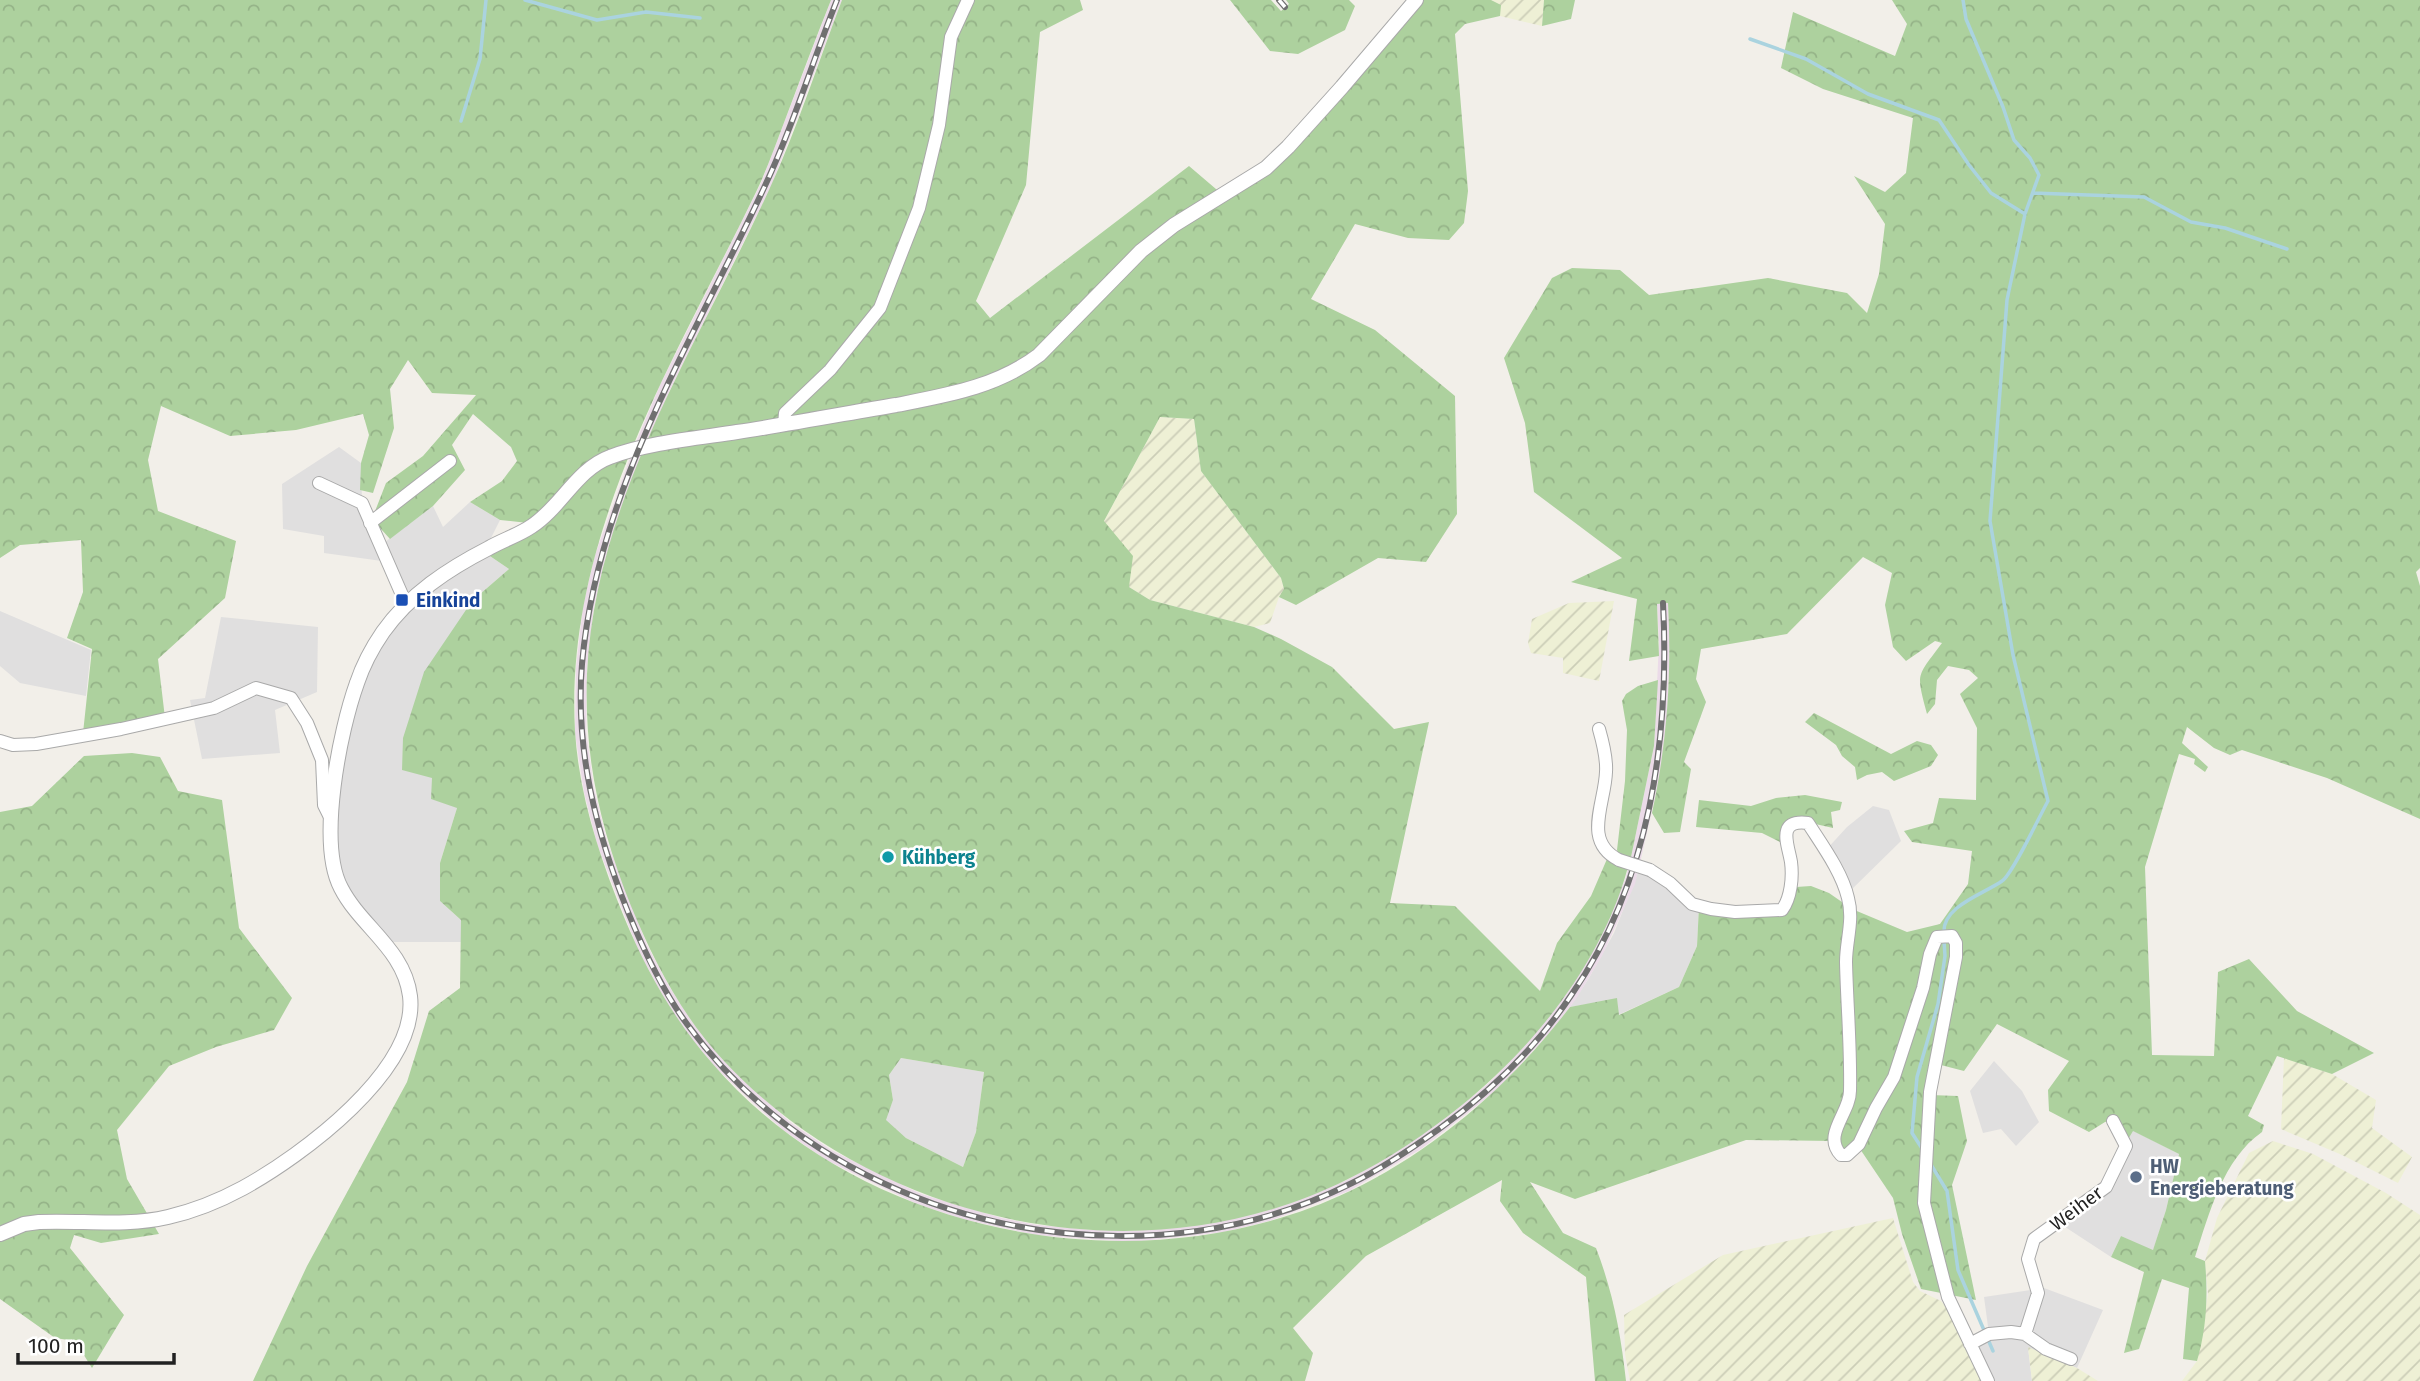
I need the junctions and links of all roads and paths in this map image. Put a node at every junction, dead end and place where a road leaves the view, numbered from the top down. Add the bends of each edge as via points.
1 (968, 0) edge
2 (1416, 0) edge
3 (784, 425) junction
4 (450, 461) dead end
5 (318, 483) dead end
6 (370, 523) junction
7 (406, 604) junction
8 (1598, 729) dead end
9 (0, 741) edge
10 (331, 820) junction
11 (2113, 1121) dead end
12 (0, 1234) edge
13 (2025, 1334) junction
14 (1980, 1339) junction
15 (2071, 1359) dead end
16 (1988, 1381) edge

1 - 3 street via 951,37 939,125 919,208 880,308 830,370 785,413
2 - 3 street via 1266,168 1141,251 1027,364 965,391
3 - 7 street via 652,447 596,463 531,527 451,568
4 - 6 street
5 - 6 street via 362,503
6 - 7 street
7 - 10 street via 380,636 356,684
8 - 14 street, bridge via 1606,762 1597,835 1605,851 1619,860 1650,870 1692,904 1735,912 1782,910 1789,900 1791,864 1786,831 1791,825 1808,823 1842,880 1851,911 1846,959 1850,1097 1835,1131 1836,1150 1841,1155 1859,1144 1894,1077 1930,954 1944,936 1956,943 1930,1092 1924,1203 1948,1297
9 - 10 street via 36,744 121,729 214,708 256,688 291,698 307,723 322,760 324,805
10 - 12 street via 331,855 340,888 386,942 408,986 410,1020 389,1067 307,1145 222,1199 148,1221 39,1222
11 - 13 street, Weiher via 2126,1146 2106,1187 2034,1239 2028,1259 2038,1293
13 - 14 street via 2011,1332
13 - 15 street
14 - 16 street

